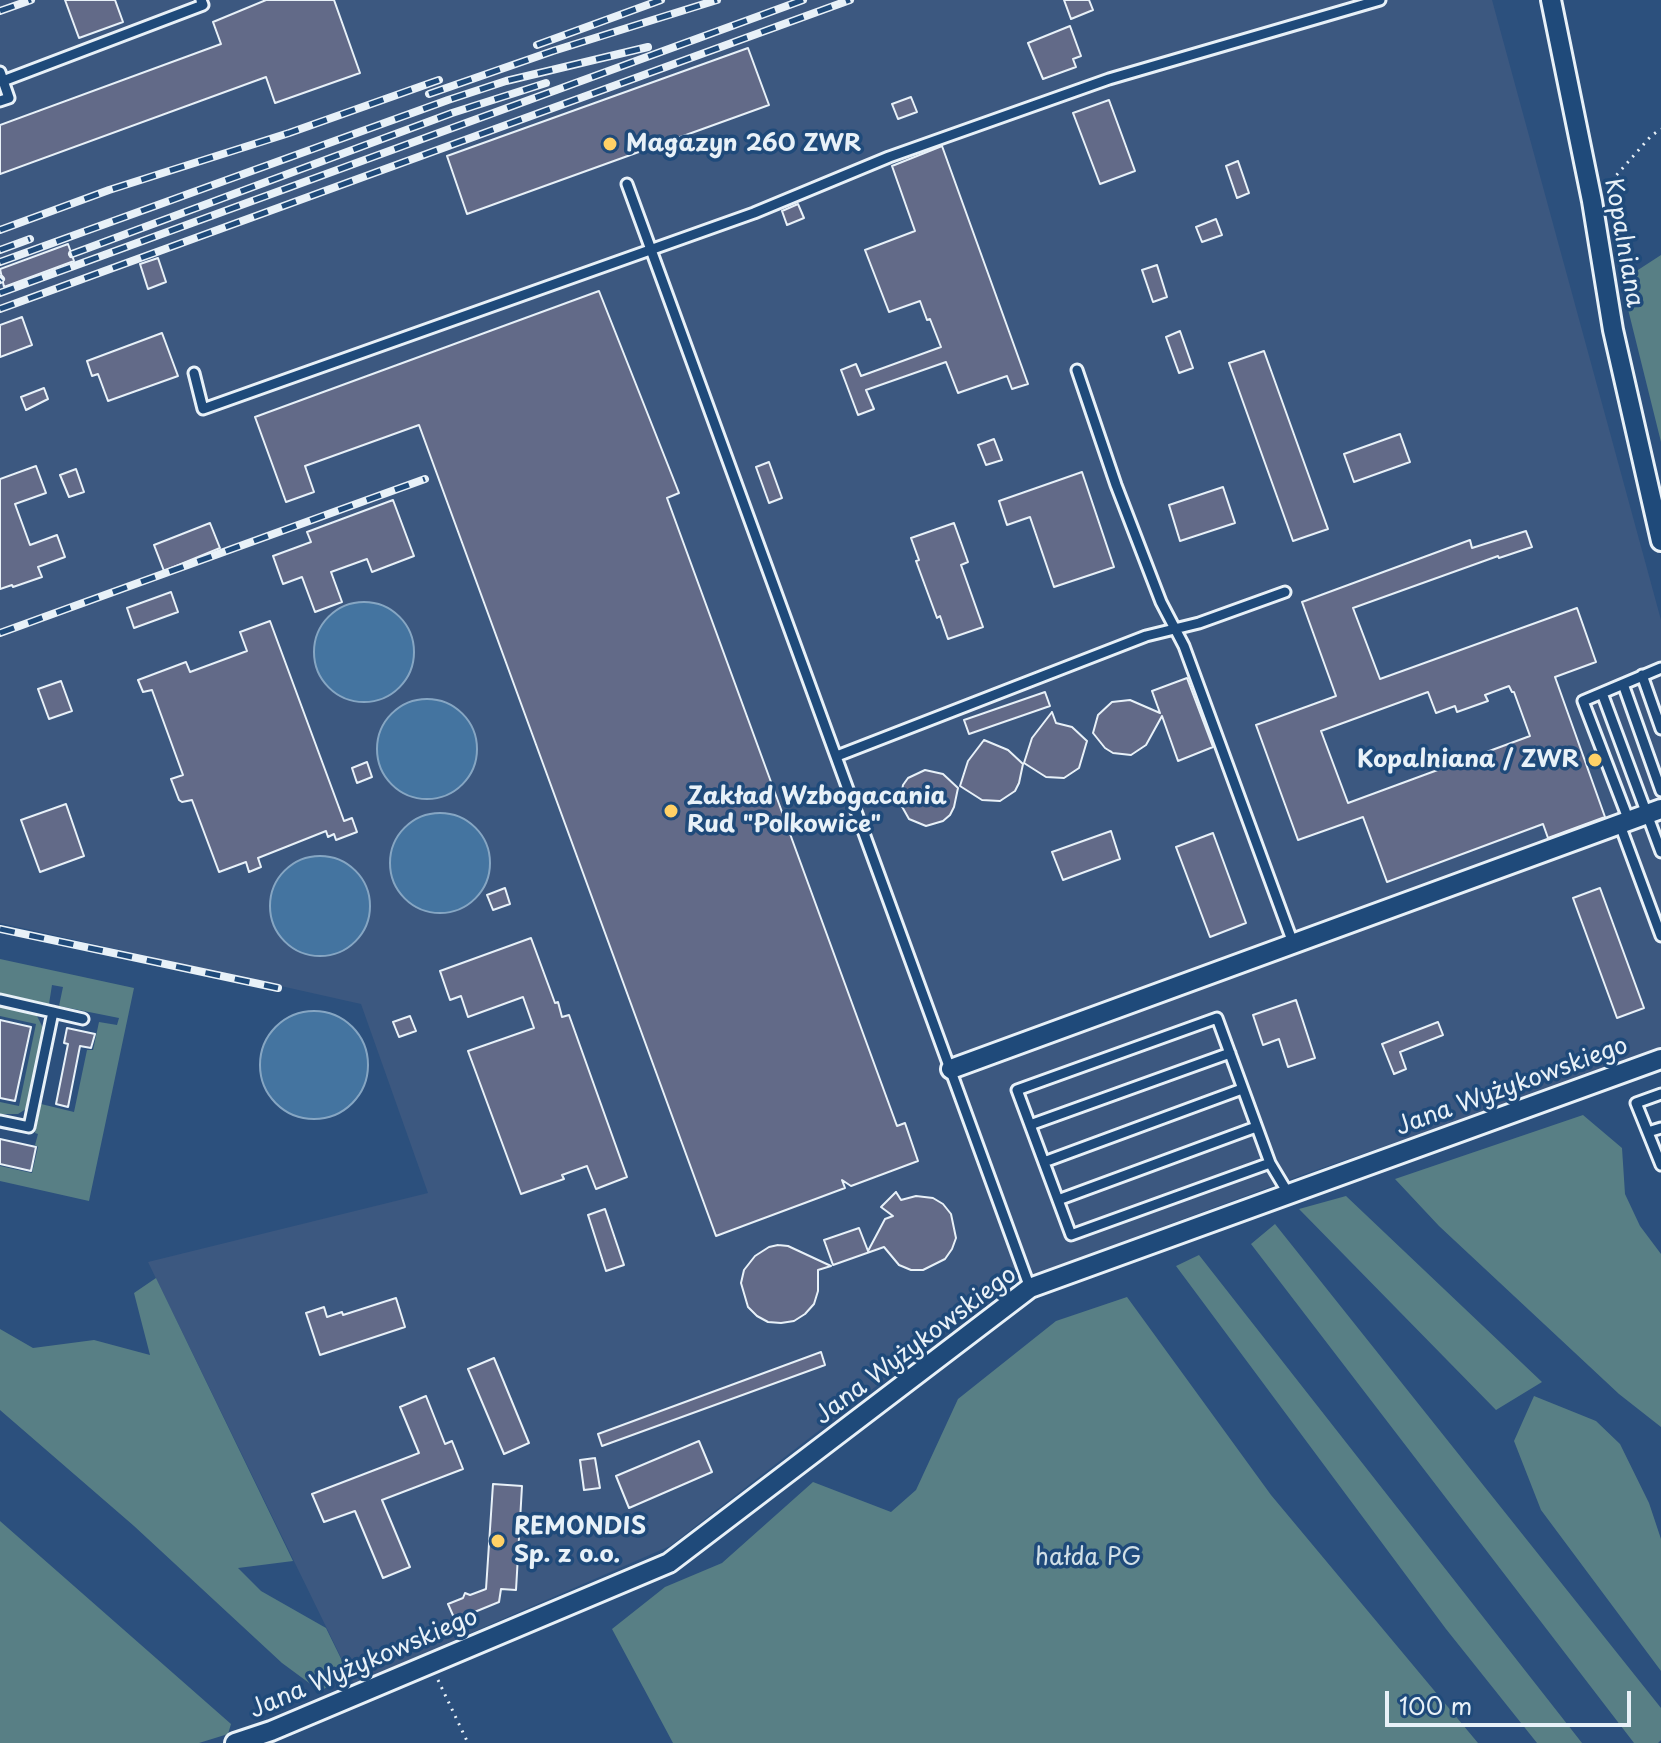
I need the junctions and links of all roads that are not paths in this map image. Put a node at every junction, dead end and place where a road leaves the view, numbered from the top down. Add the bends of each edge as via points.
1 (201, 0) edge
2 (1380, 0) edge
3 (1551, 0) edge
4 (2, 77) edge
5 (0, 101) edge
6 (627, 184) dead end
7 (652, 249) junction
8 (1077, 370) dead end
9 (194, 373) dead end
10 (1661, 541) edge
11 (1285, 592) dead end
12 (1173, 628) junction
13 (1661, 668) edge
14 (1642, 675) junction
15 (1623, 684) junction
16 (1602, 693) junction
17 (1661, 729) edge
18 (837, 756) junction
19 (1661, 791) edge
20 (1639, 817) edge
21 (1661, 852) edge
22 (1661, 936) edge
23 (1293, 943) junction
24 (0, 1000) edge
25 (53, 1012) junction
26 (83, 1019) dead end
27 (1230, 1053) junction
28 (1661, 1059) edge
29 (951, 1069) junction
30 (1242, 1089) junction
31 (1661, 1094) edge
32 (0, 1121) edge
33 (1030, 1125) junction
34 (1256, 1127) junction
35 (1661, 1128) edge
36 (1648, 1132) junction
37 (1044, 1162) junction
38 (1270, 1163) junction
39 (1661, 1164) edge
40 (1288, 1193) junction
41 (1058, 1200) junction
42 (1030, 1288) junction
43 (235, 1743) edge

1 - 4 lane via 203,5
2 - 7 lane via 1109,79
3 - 10 street, Kopalniana via 1613,330
4 - 5 lane via 9,98
6 - 7 lane
7 - 9 lane via 203,409
7 - 18 lane
8 - 12 lane
11 - 12 lane
12 - 18 lane
12 - 23 lane
13 - 14 lane
14 - 15 lane
14 - 17 lane
15 - 16 lane
15 - 19 lane
16 - 20 lane
16 - 20 lane via 1583,701
18 - 29 lane
20 - 21 lane
20 - 22 lane
20 - 23 street
23 - 29 street
24 - 25 lane
25 - 26 lane
25 - 32 lane via 29,1127
27 - 30 lane
27 - 33 lane
27 - 33 lane via 1217,1018 1017,1090
28 - 40 street, Jana Wyżykowskiego
29 - 42 lane
30 - 34 lane
30 - 37 lane
31 - 36 lane via 1636,1103
33 - 37 lane
34 - 38 lane
34 - 41 lane
35 - 36 lane
36 - 39 lane
37 - 41 lane
38 - 40 lane
38 - 41 lane via 1071,1235
40 - 42 street, Jana Wyżykowskiego
42 - 43 street, Jana Wyżykowskiego via 669,1563

